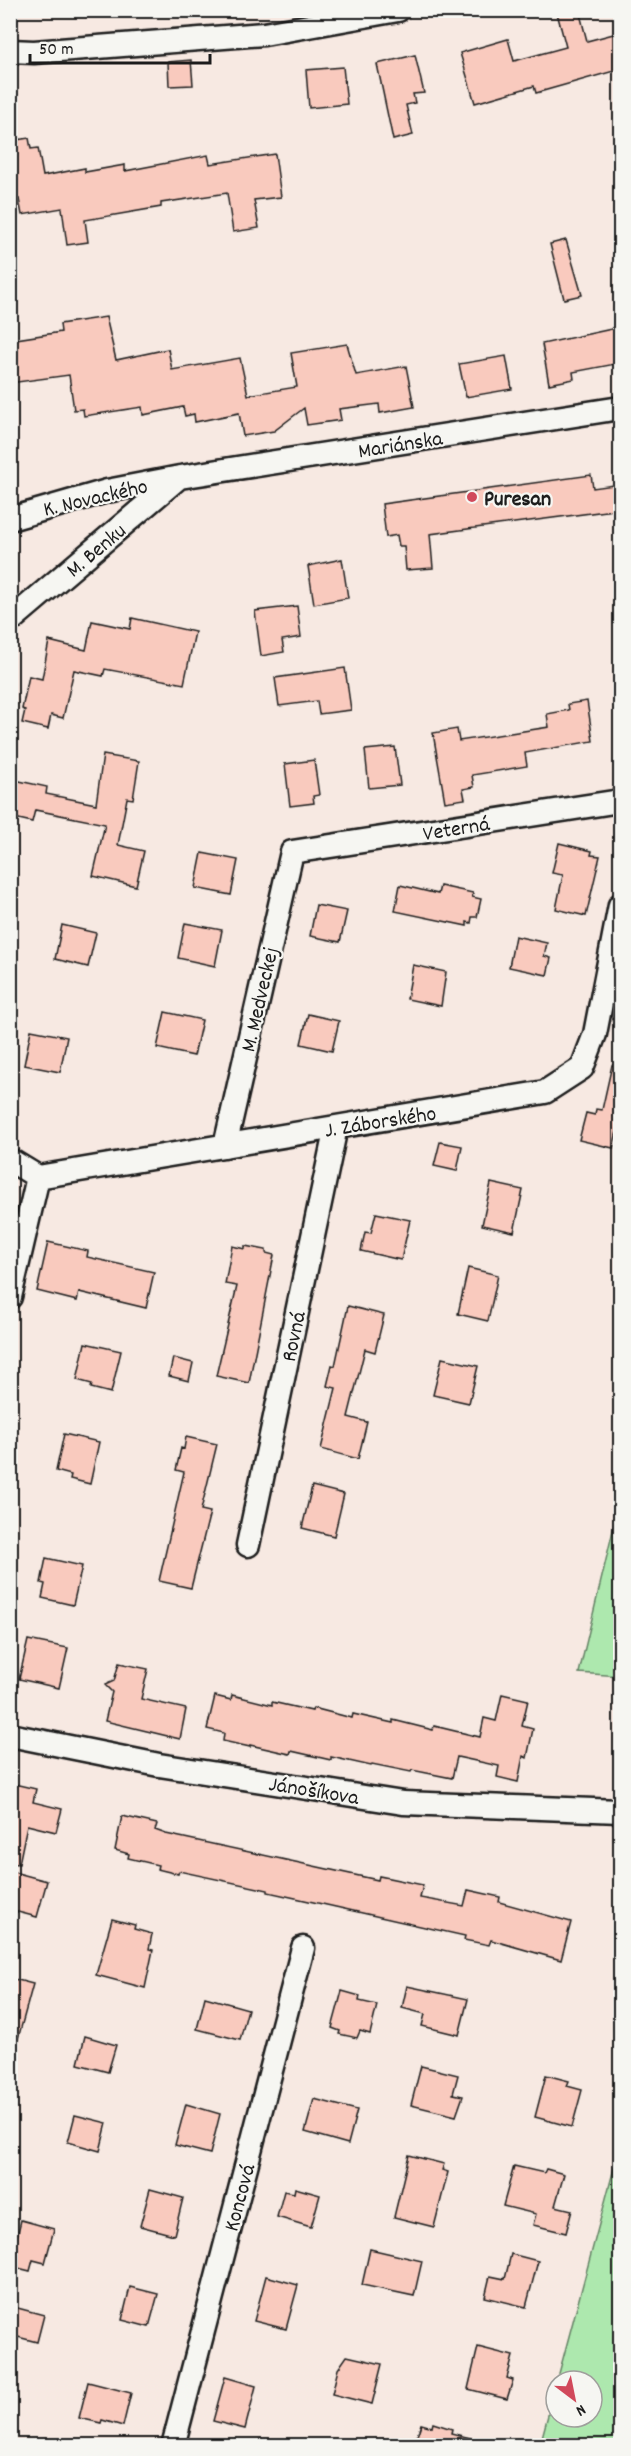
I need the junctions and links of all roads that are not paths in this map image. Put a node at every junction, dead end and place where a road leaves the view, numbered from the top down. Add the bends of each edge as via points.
1 (398, 10) edge
2 (10, 51) edge
3 (621, 408) edge
4 (180, 477) junction
5 (10, 519) edge
6 (10, 621) edge
7 (621, 801) edge
8 (292, 852) joint
9 (621, 905) edge
10 (336, 1127) junction
11 (225, 1146) junction
12 (10, 1160) edge
13 (38, 1177) junction
14 (10, 1297) edge
15 (248, 1545) dead end
16 (10, 1735) edge
17 (621, 1811) edge
18 (303, 1948) dead end
19 (173, 2445) edge

1 - 2 street via 264,34
3 - 4 street, Mariánska
4 - 5 street, K. Novackého via 107,491
4 - 6 street, M. Benku
7 - 8 street, Veterná
8 - 11 street, M. Medveckej
9 - 10 street, J. Záborského via 595,1034 582,1068 545,1092
10 - 11 street, J. Záborského
10 - 15 street, Rovná
11 - 13 street, J. Záborského
12 - 13 street
13 - 14 street
16 - 17 street, Jánošíkova via 159,1765 403,1803
18 - 19 street, Koncová

